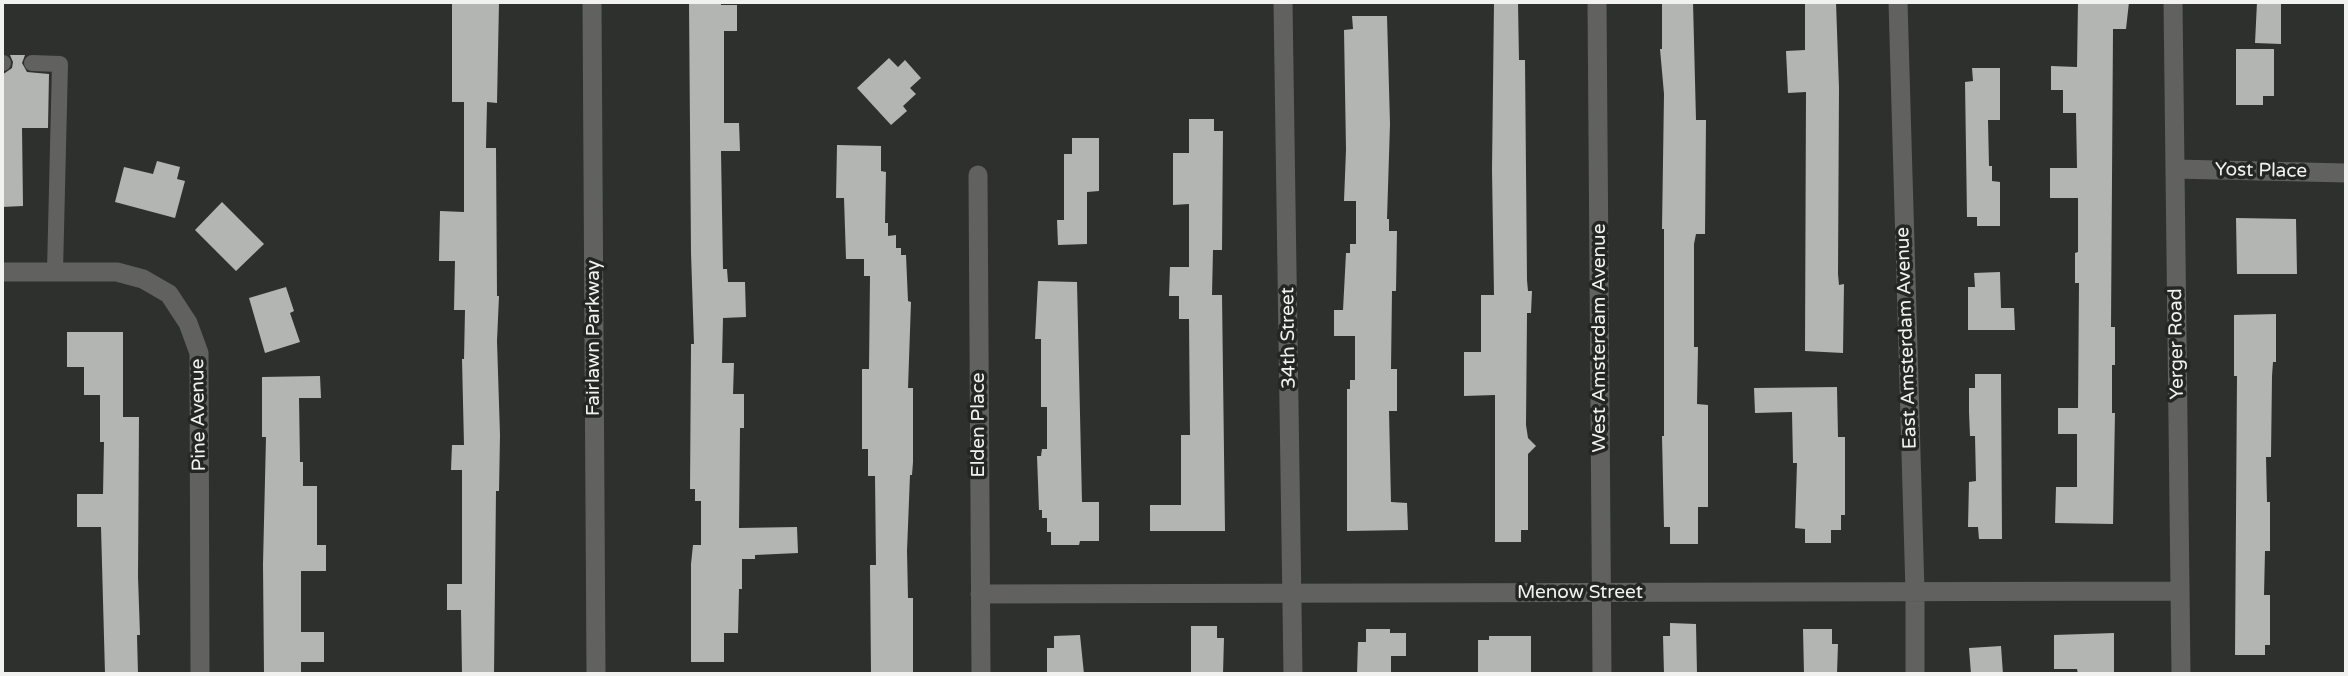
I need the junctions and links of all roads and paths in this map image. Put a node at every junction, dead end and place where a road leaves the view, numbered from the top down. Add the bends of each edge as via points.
1 (592, 2) edge
2 (1283, 2) edge
3 (1597, 2) edge
4 (1898, 2) edge
5 (1904, 2) edge
6 (2172, 6) edge
7 (1898, 23) junction
8 (32, 63) dead end
9 (2175, 169) junction
10 (2346, 173) edge
11 (978, 175) dead end
12 (55, 271) junction
13 (2, 272) edge
14 (1915, 592) junction
15 (2180, 592) junction
16 (1293, 593) junction
17 (1602, 593) junction
18 (980, 594) junction
19 (200, 674) edge
20 (596, 674) edge
21 (981, 674) edge
22 (1293, 674) edge
23 (1602, 674) edge
24 (1915, 674) edge
25 (2181, 674) edge

1 - 20 street, Fairlawn Parkway
2 - 16 street, 34th Street
3 - 17 street, West Amsterdam Avenue
4 - 7 street, East Amsterdam Avenue
5 - 7 street
6 - 9 street, Yerger Road
7 - 14 street, East Amsterdam Avenue
8 - 12 lane via 60,64
9 - 10 street, Yost Place
9 - 15 street, Yerger Road
11 - 18 street, Elden Place
12 - 13 street, Pine Avenue
12 - 19 street, Pine Avenue via 117,272 169,294 188,323 199,353
14 - 15 street, Menow Street
14 - 17 street, Menow Street
14 - 24 street, East Amsterdam Avenue
15 - 25 street, Yerger Road
16 - 17 street, Menow Street
16 - 18 street, Menow Street
16 - 22 street, 34th Street
17 - 23 street, West Amsterdam Avenue
18 - 21 street, Elden Place

